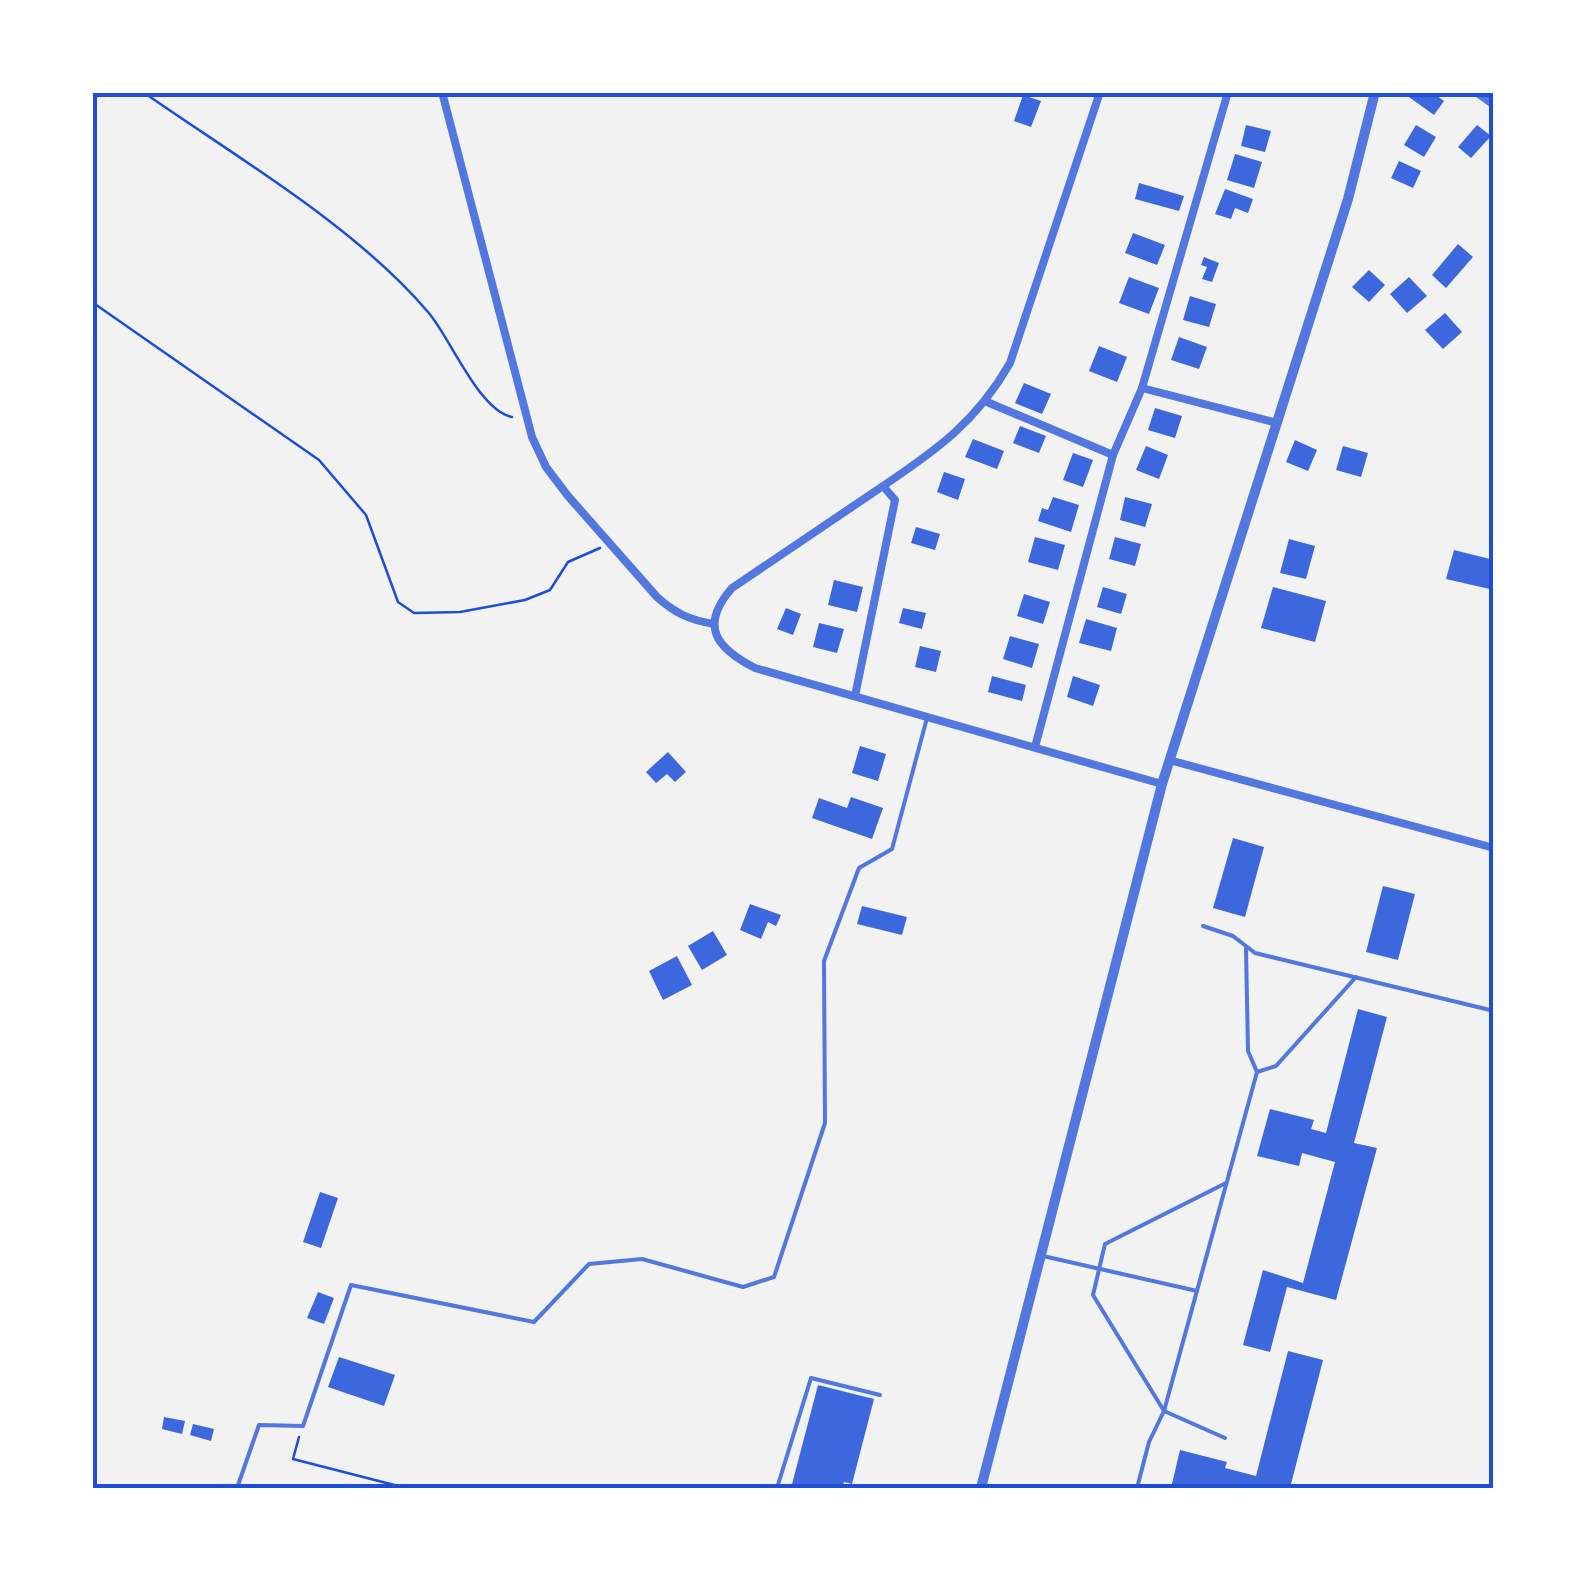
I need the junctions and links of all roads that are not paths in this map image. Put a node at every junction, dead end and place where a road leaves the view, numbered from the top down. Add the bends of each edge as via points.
1 (442, 92) edge
2 (1100, 92) edge
3 (1228, 92) edge
4 (1375, 92) edge
5 (1476, 92) edge
6 (1494, 105) edge
7 (1142, 388) junction
8 (986, 402) junction
9 (1278, 423) junction
10 (1113, 454) junction
11 (883, 486) junction
12 (714, 624) junction
13 (855, 696) junction
14 (927, 718) junction
15 (1035, 747) junction
16 (1169, 760) junction
17 (1162, 784) junction
18 (1494, 848) edge
19 (1203, 926) dead end
20 (1246, 948) junction
21 (1356, 978) junction
22 (1494, 1010) edge
23 (1257, 1072) junction
24 (1227, 1183) junction
25 (1043, 1256) junction
26 (1099, 1268) junction
27 (1197, 1291) junction
28 (880, 1396) dead end
29 (1164, 1411) junction
30 (1225, 1438) dead end
31 (237, 1488) edge
32 (777, 1488) edge
33 (981, 1488) edge
34 (1138, 1488) edge

1 - 12 street via 526,419 546,467 675,613
2 - 8 street via 1010,363
3 - 7 street
4 - 9 street
5 - 6 street
7 - 9 street
7 - 10 street
8 - 10 street
8 - 11 street via 938,449
9 - 16 street
10 - 15 street
11 - 12 street via 732,588
11 - 13 street via 895,500
12 - 13 street via 724,648 744,662
13 - 14 street
14 - 15 street
14 - 31 lane via 892,849 858,868 824,961 825,1122 774,1277 743,1287 642,1260 589,1264 534,1322 351,1284 302,1426 257,1421
15 - 17 street
16 - 17 street
16 - 18 street
17 - 25 street
19 - 20 lane via 1234,936
20 - 21 lane
20 - 23 lane via 1248,1050
21 - 22 lane
21 - 23 lane via 1276,1066
23 - 24 lane
24 - 26 lane via 1105,1244
24 - 27 lane
25 - 26 lane
25 - 33 street
26 - 27 lane
26 - 29 lane via 1093,1295
27 - 29 lane
28 - 32 lane via 810,1378
29 - 30 lane
29 - 34 lane

